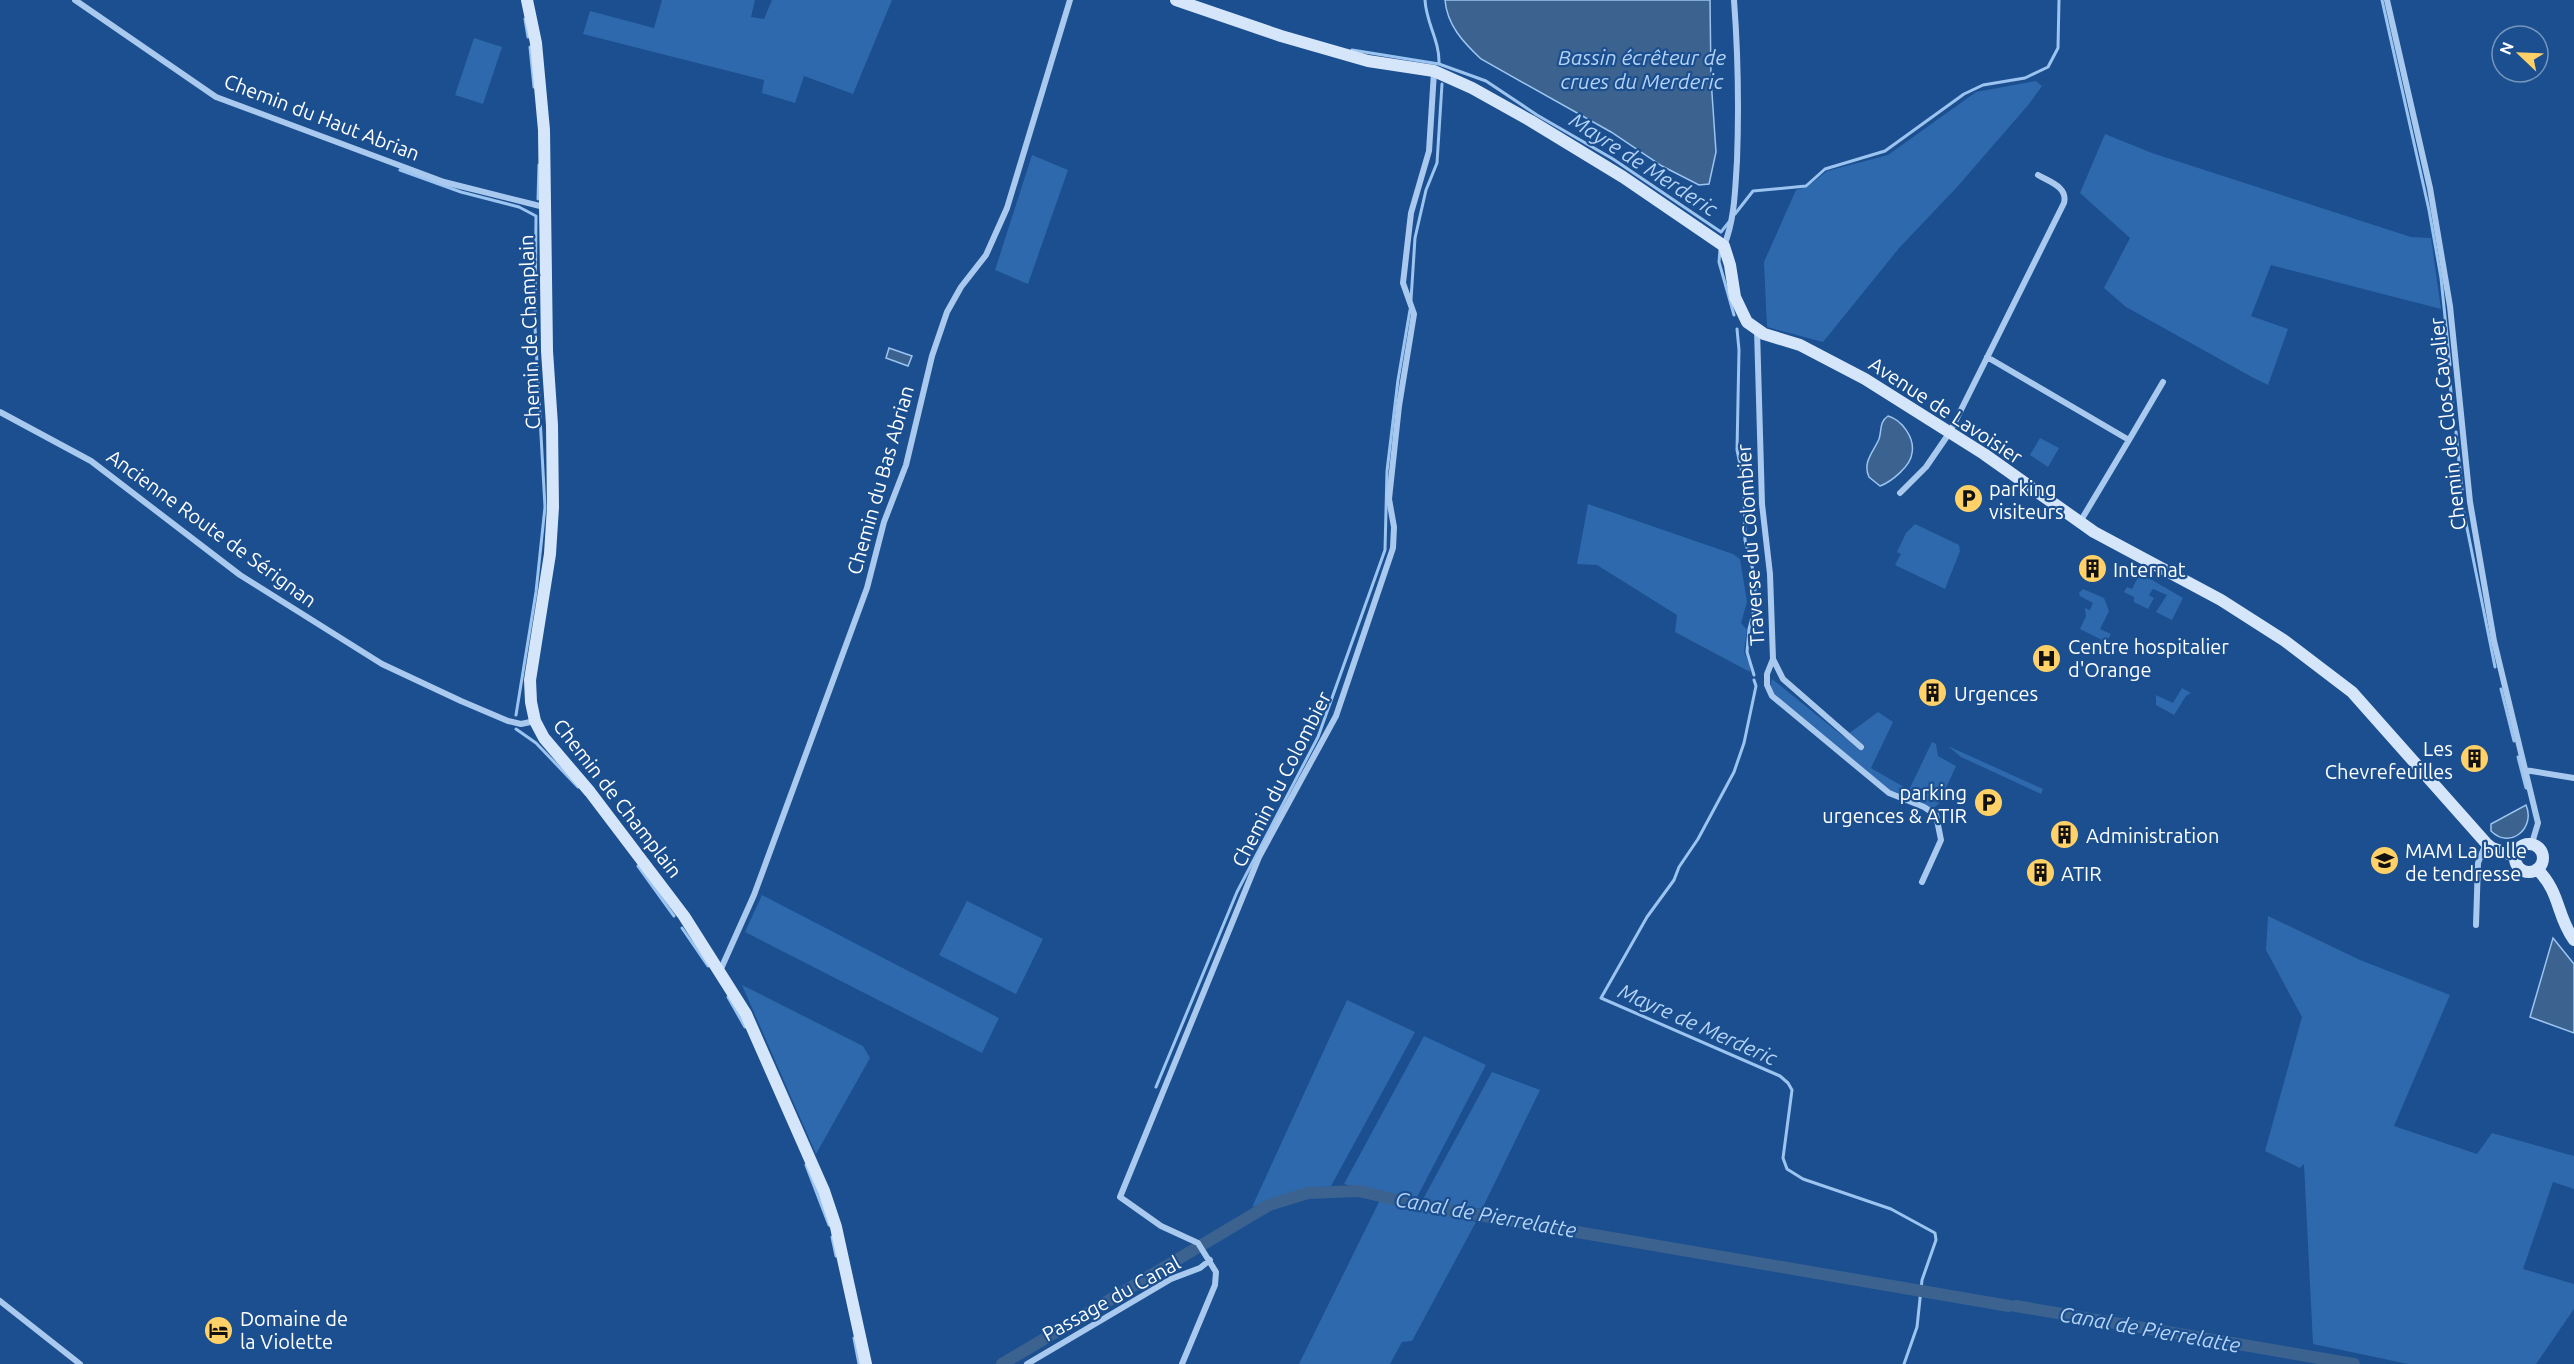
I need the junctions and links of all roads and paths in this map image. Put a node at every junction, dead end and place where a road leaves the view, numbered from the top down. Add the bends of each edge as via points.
1 (75, 0) edge
2 (527, 0) edge
3 (1070, 0) edge
4 (1176, 0) edge
5 (1734, 0) edge
6 (2387, 0) edge
7 (1434, 71) junction
8 (2038, 174) dead end
9 (544, 207) junction
10 (1721, 244) junction
11 (1757, 330) junction
12 (1987, 357) junction
13 (2163, 382) dead end
14 (0, 412) edge
15 (1950, 432) junction
16 (2129, 440) junction
17 (1900, 493) dead end
18 (2079, 522) junction
19 (1773, 659) junction
20 (535, 721) junction
21 (1861, 747) dead end
22 (2525, 770) junction
23 (2574, 777) edge
24 (2486, 843) junction
25 (2532, 843) junction
26 (2515, 856) junction
27 (2537, 870) junction
28 (1922, 882) dead end
29 (2476, 925) dead end
30 (2574, 940) edge
31 (719, 972) junction
32 (1210, 1260) junction
33 (0, 1301) edge
34 (80, 1364) edge
35 (866, 1364) edge
36 (1027, 1364) edge
37 (1182, 1364) edge

1 - 9 street, Chemin du Haut Abrian via 216,97 444,182
2 - 9 street, Chemin de Champlain via 541,85
3 - 31 street, Chemin du Bas Abrian via 1007,208 986,255 946,312 906,465 884,522 867,588 754,895
4 - 7 street via 1368,61
5 - 10 street via 1738,138 1733,212
6 - 22 street, Chemin de Clos Cavalier via 2430,188 2450,306 2470,502 2494,641
7 - 10 street via 1472,88 1623,177
7 - 32 street, Chemin du Colombier via 1429,151 1411,213 1403,283 1414,314 1389,499 1393,548 1336,716 1259,857 1120,1197 1161,1226 1198,1243
8 - 12 street via 2066,195
9 - 20 street, Chemin de Champlain via 553,507 550,554 530,680
10 - 11 street via 1730,265 1735,297 1747,322
11 - 15 street, Avenue de Lavoisier via 1800,345 1865,379
11 - 19 street, Traverse du Colombier via 1762,504 1770,574
12 - 15 street
12 - 16 street
13 - 16 street
14 - 20 street, Ancienne Route de Sérignan via 91,461 240,574 382,664 508,721
15 - 17 street via 1926,467
15 - 18 street, Avenue de Lavoisier
16 - 18 street
18 - 24 street, Avenue de Lavoisier via 2239,610 2335,677
19 - 21 street via 1783,679
19 - 28 street, Traverse du Colombier via 1767,679 1772,696 1889,793 1936,815 1941,840
20 - 31 street, Chemin de Champlain via 544,738 684,916
22 - 23 street
22 - 25 street, Chemin de Clos Cavalier via 2538,823
24 - 26 street, Avenue de Lavoisier
24 - 29 street via 2478,863
25 - 26 street via 2519,848
25 - 27 street via 2544,857
26 - 27 street, Avenue de Lavoisier via 2520,869
27 - 30 street, Avenue de Lavoisier via 2554,889
31 - 35 street, Chemin de Champlain via 746,1014 824,1191 836,1227
32 - 36 street, Passage du Canal
32 - 37 street, Chemin du Colombier via 1216,1272 1215,1286
33 - 34 street

